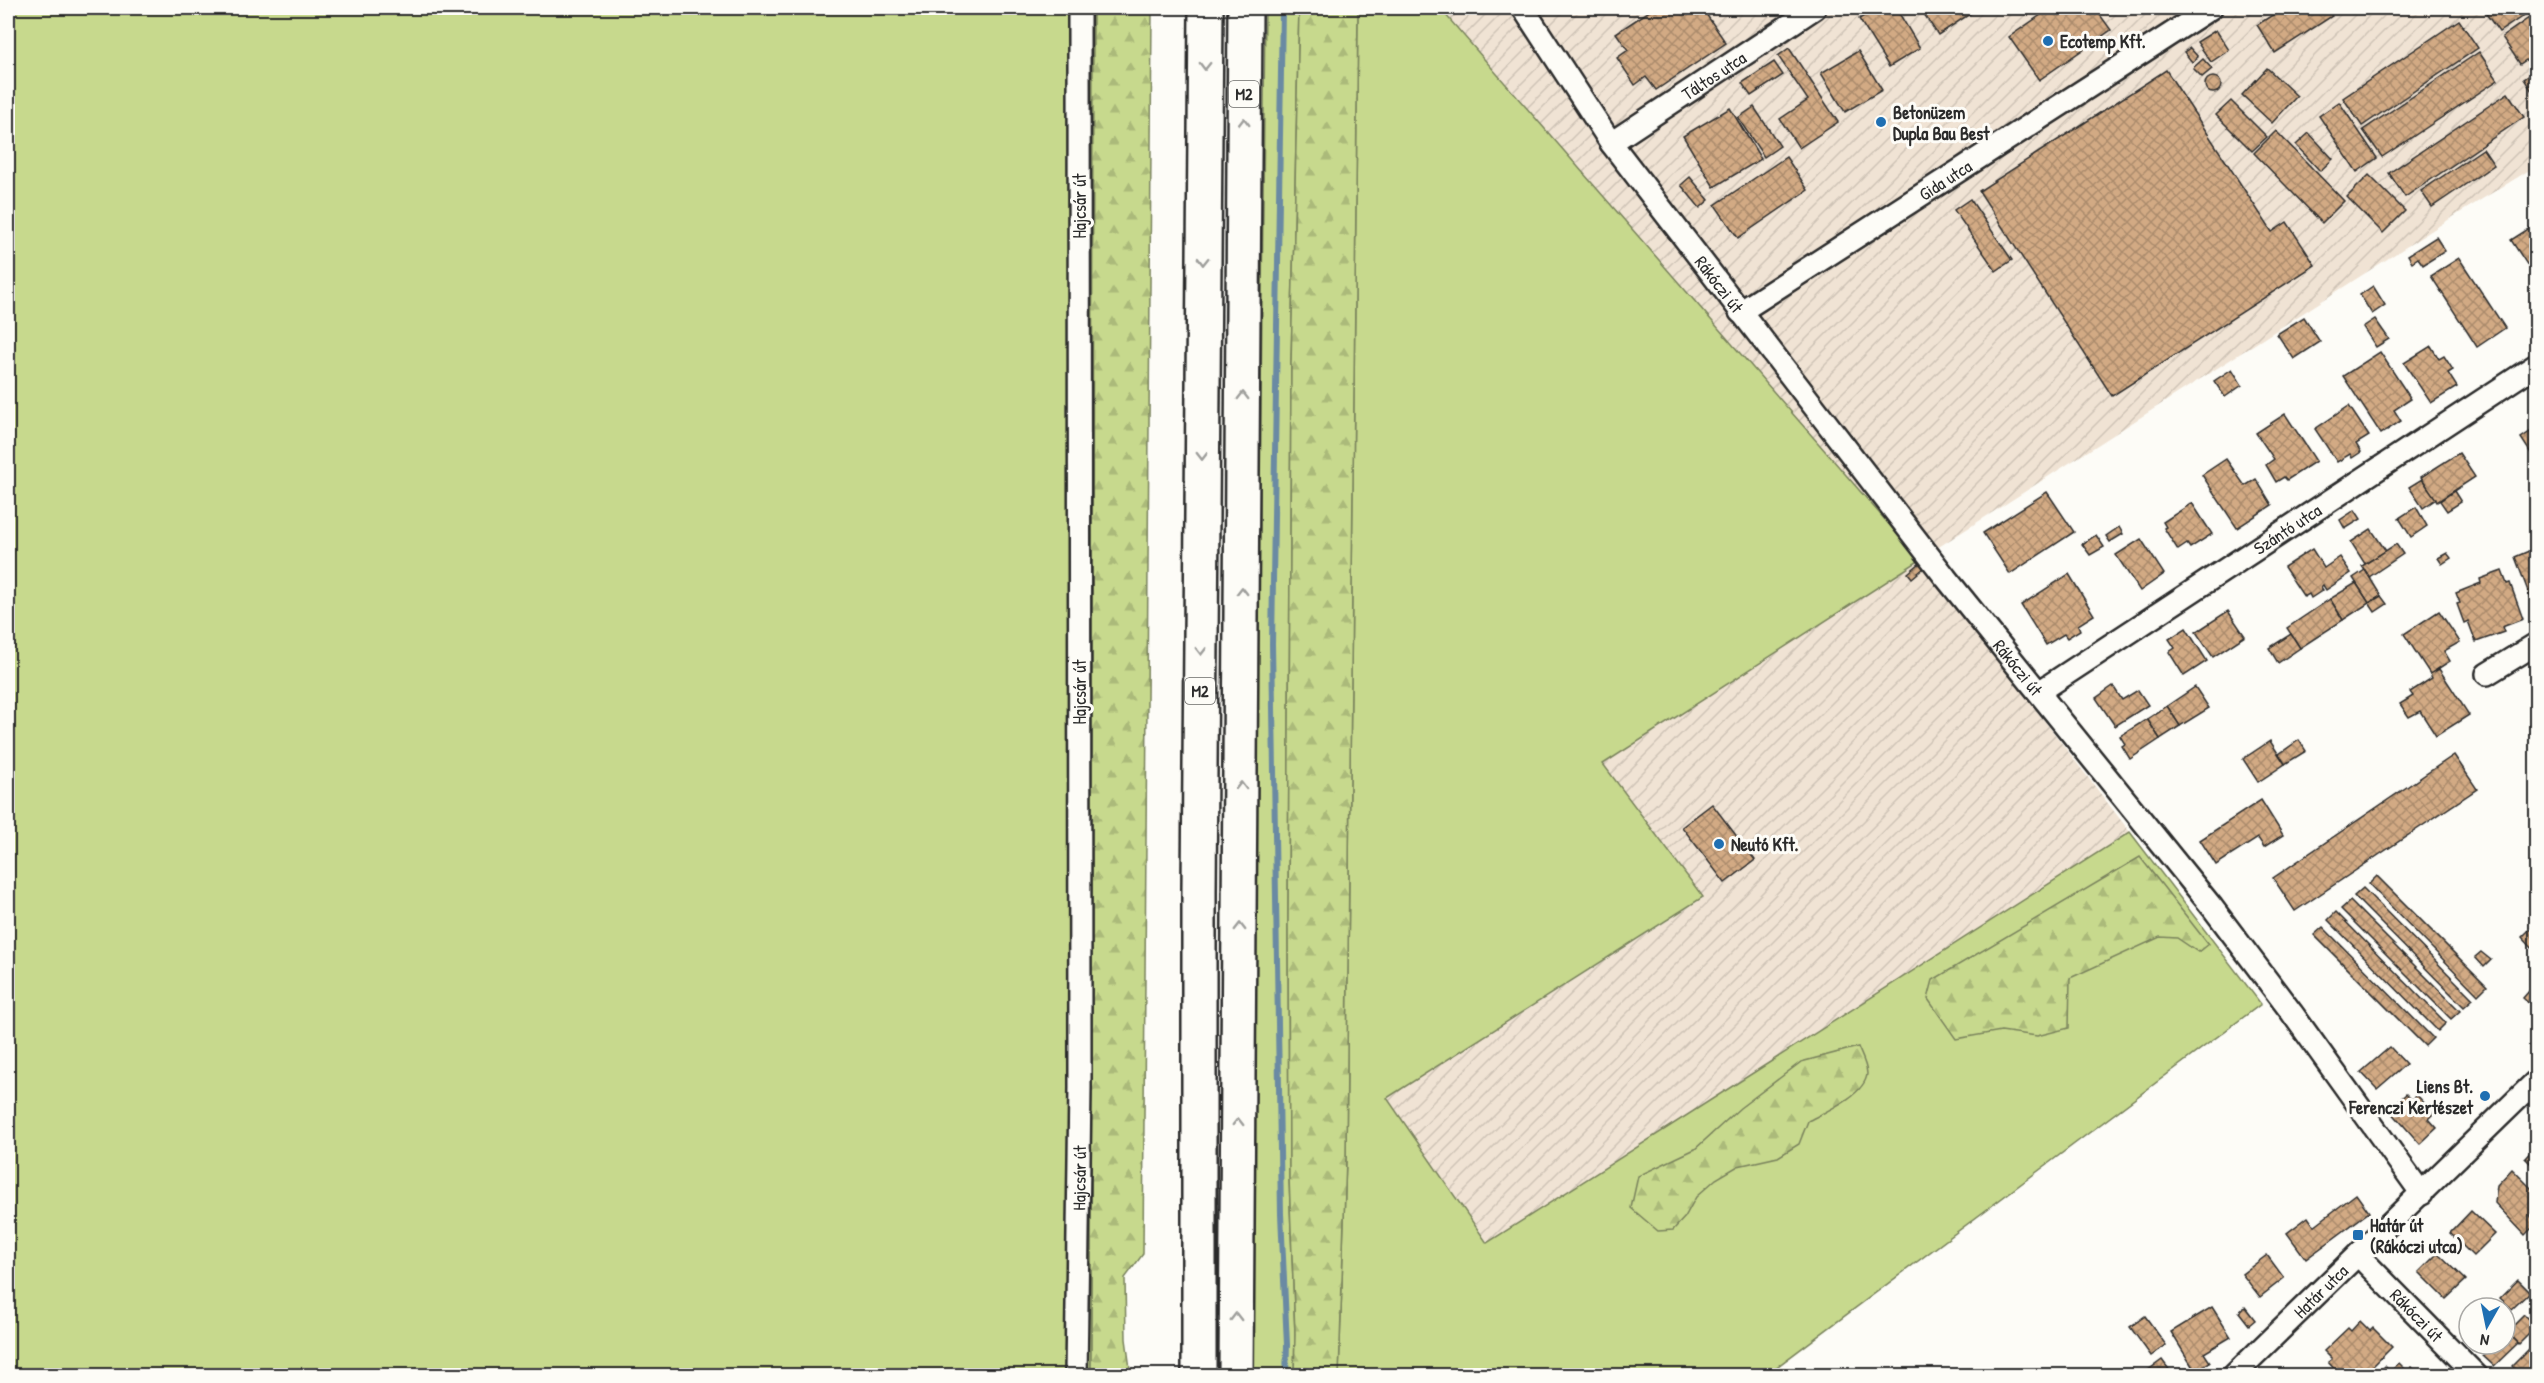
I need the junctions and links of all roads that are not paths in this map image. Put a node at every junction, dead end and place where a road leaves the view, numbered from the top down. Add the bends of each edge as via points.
1 (1079, 8) edge
2 (1206, 8) edge
3 (1245, 8) edge
4 (1523, 8) edge
5 (1815, 8) edge
6 (2211, 8) edge
7 (1611, 143) junction
8 (1740, 312) junction
9 (2536, 365) edge
10 (2536, 644) edge
11 (2487, 674) dead end
12 (2039, 692) junction
13 (2536, 1081) edge
14 (2422, 1194) junction
15 (2358, 1255) junction
16 (1076, 1376) edge
17 (1199, 1376) edge
18 (1236, 1376) edge
19 (2234, 1376) edge
20 (2476, 1376) edge

1 - 16 street, Hajcsár út via 1080,1087
2 -> 17 highway, M2
18 -> 3 highway, M2
4 - 7 street, Rákóczi út
5 - 7 street, Táltos utca
6 - 8 street, Gida utca
7 - 8 street, Rákóczi út
8 - 12 street, Rákóczi út
9 - 12 street, Szántó utca
10 - 11 street
12 - 14 street, Rákóczi út via 2292,1013
13 - 14 street, Határ utca
14 - 15 street, Határ utca
15 - 19 street, Határ utca
15 - 20 street, Rákóczi út

